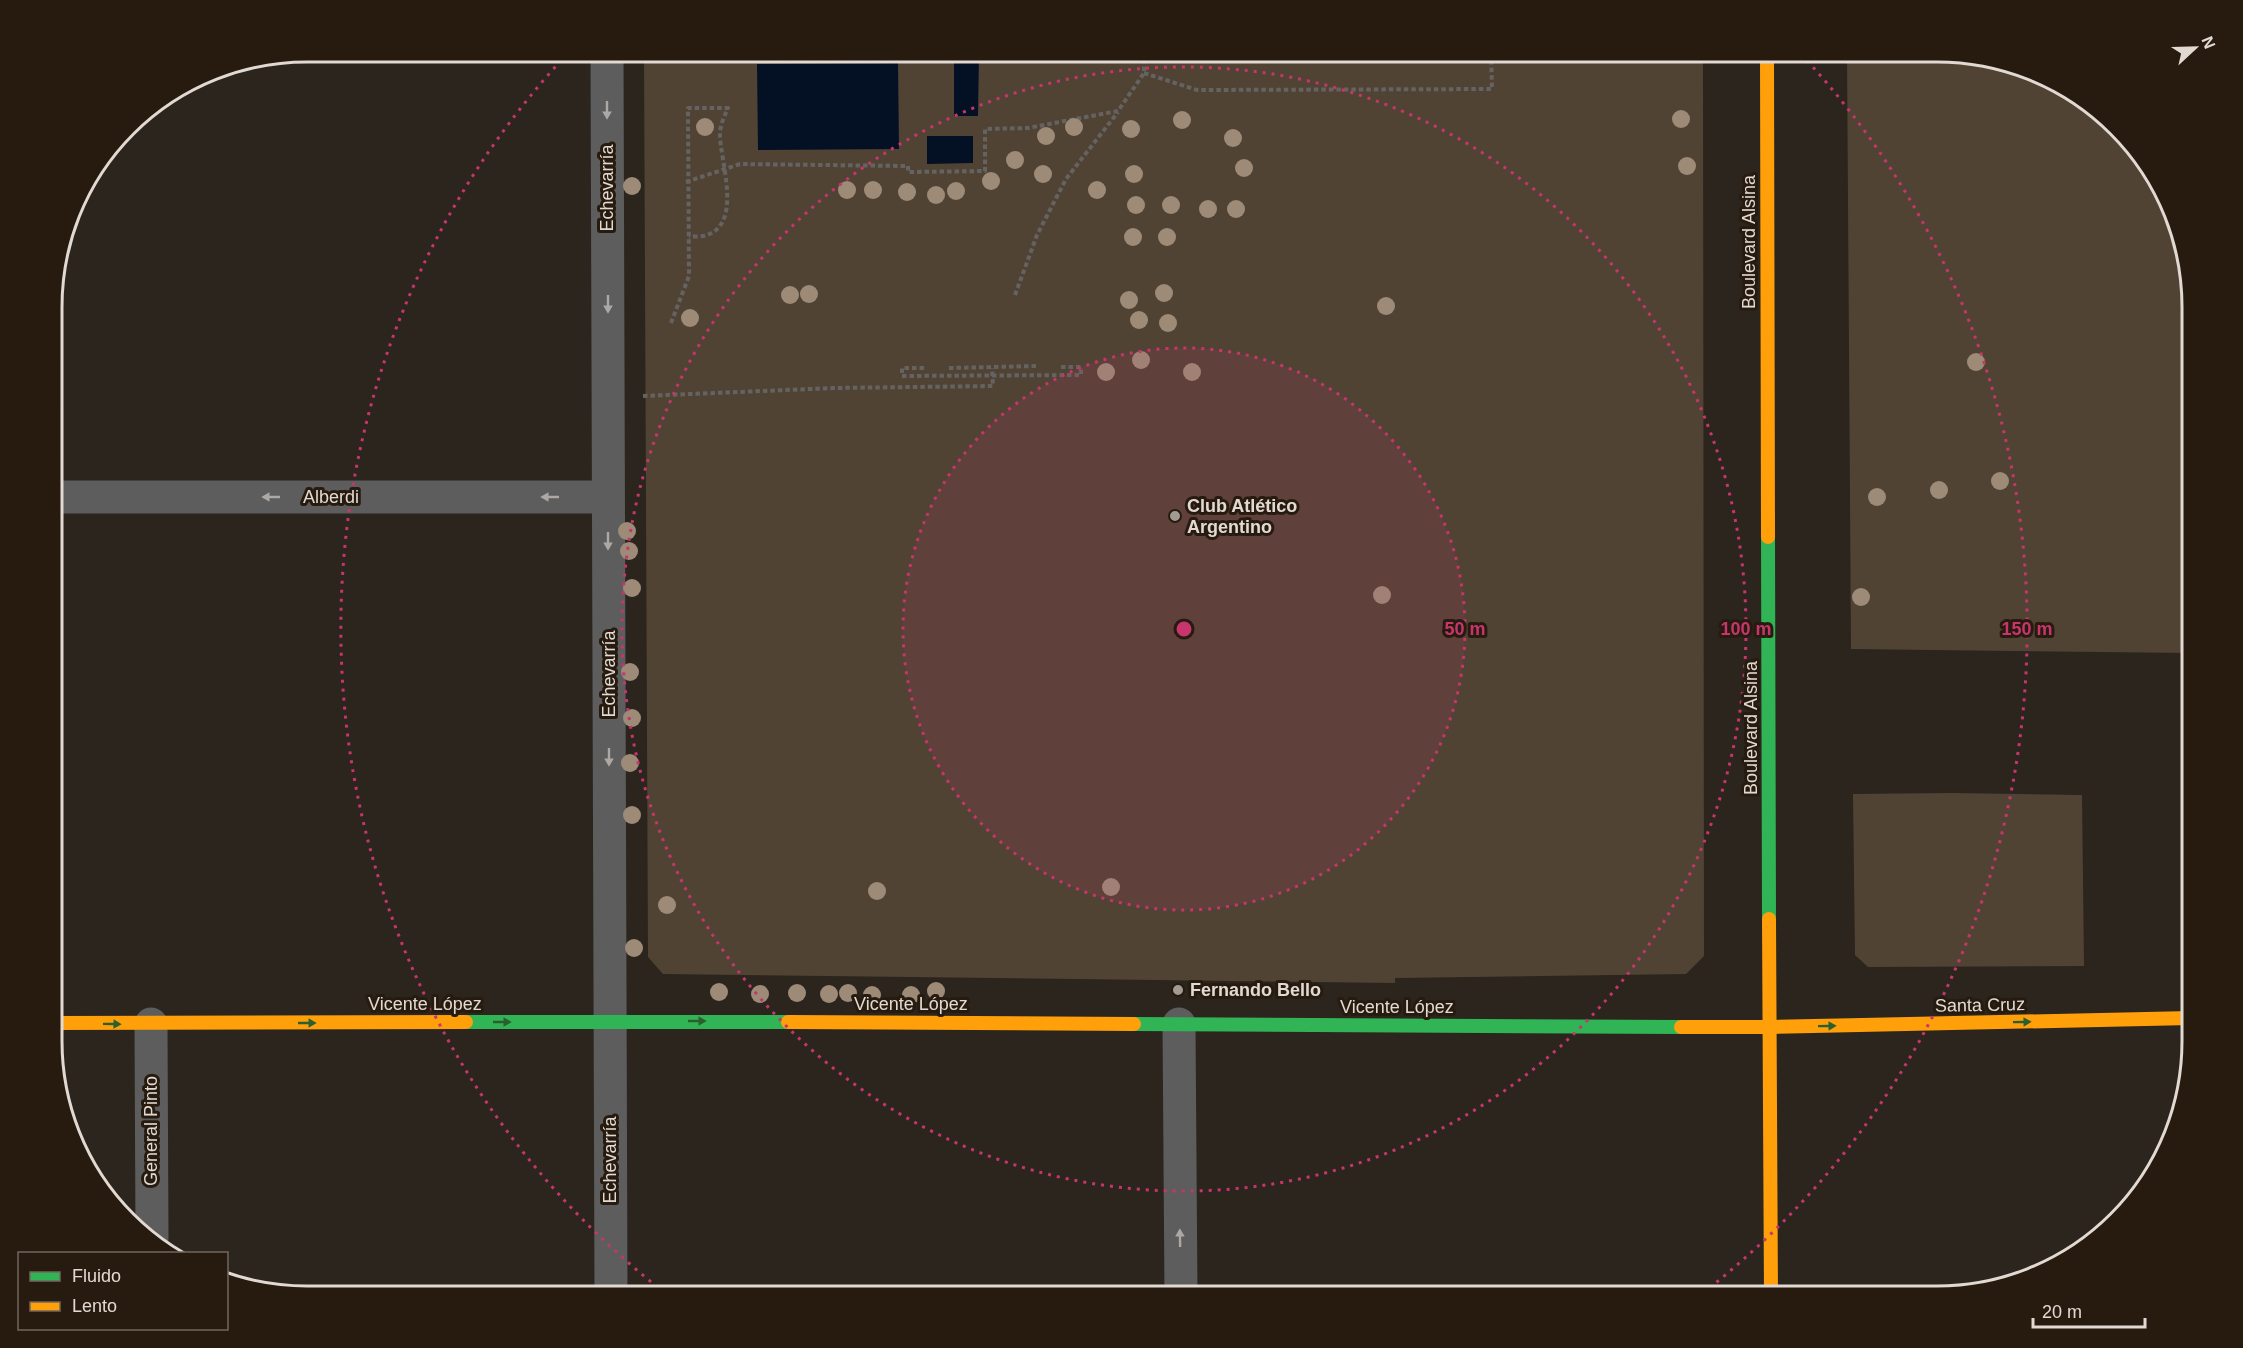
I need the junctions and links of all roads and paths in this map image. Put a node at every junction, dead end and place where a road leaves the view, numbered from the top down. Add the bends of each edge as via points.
1 (607, 62) edge
2 (1144, 62) edge
3 (1491, 62) edge
4 (1767, 62) edge
5 (1144, 73) junction
6 (1118, 111) junction
7 (726, 169) junction
8 (688, 182) junction
9 (689, 237) junction
10 (1015, 295) dead end
11 (671, 323) dead end
12 (1037, 366) dead end
13 (1060, 367) dead end
14 (924, 368) dead end
15 (949, 368) dead end
16 (992, 368) junction
17 (992, 376) junction
18 (647, 396) dead end
19 (62, 497) edge
20 (608, 497) junction
21 (2182, 1018) edge
22 (610, 1021) junction
23 (62, 1023) edge
24 (151, 1024) junction
25 (1179, 1024) junction
26 (1769, 1027) junction
27 (152, 1232) edge
28 (611, 1286) edge
29 (1181, 1286) edge
30 (1771, 1286) edge

1 -> 20 street, Echevarría
2 - 5 path
3 - 5 path via 1492,88 1197,90
4 - 26 street, Boulevard Alsina
5 - 6 path
6 - 7 path via 1028,128 985,129 985,171 908,172 908,166 740,164
6 - 10 path via 1066,179 1037,235
7 - 8 path
7 - 8 path via 720,136 728,108 688,108
7 - 9 path via 728,195 720,226 708,235
8 - 9 path
9 - 11 path via 689,276
12 - 16 path
13 - 17 path via 1081,367 1080,375
14 - 17 path via 902,368 902,376
15 - 16 path
16 - 17 path
17 - 18 path via 993,386
20 -> 19 street, Alberdi
20 -> 22 street, Echevarría
26 -> 21 street, Santa Cruz
24 -> 22 street, Vicente López
22 -> 25 street, Vicente López
22 - 28 street, Echevarría
23 -> 24 street, Vicente López
24 - 27 street, General Pinto
25 - 26 street, Vicente López
29 -> 25 street
26 - 30 street, Boulevard Alsina

